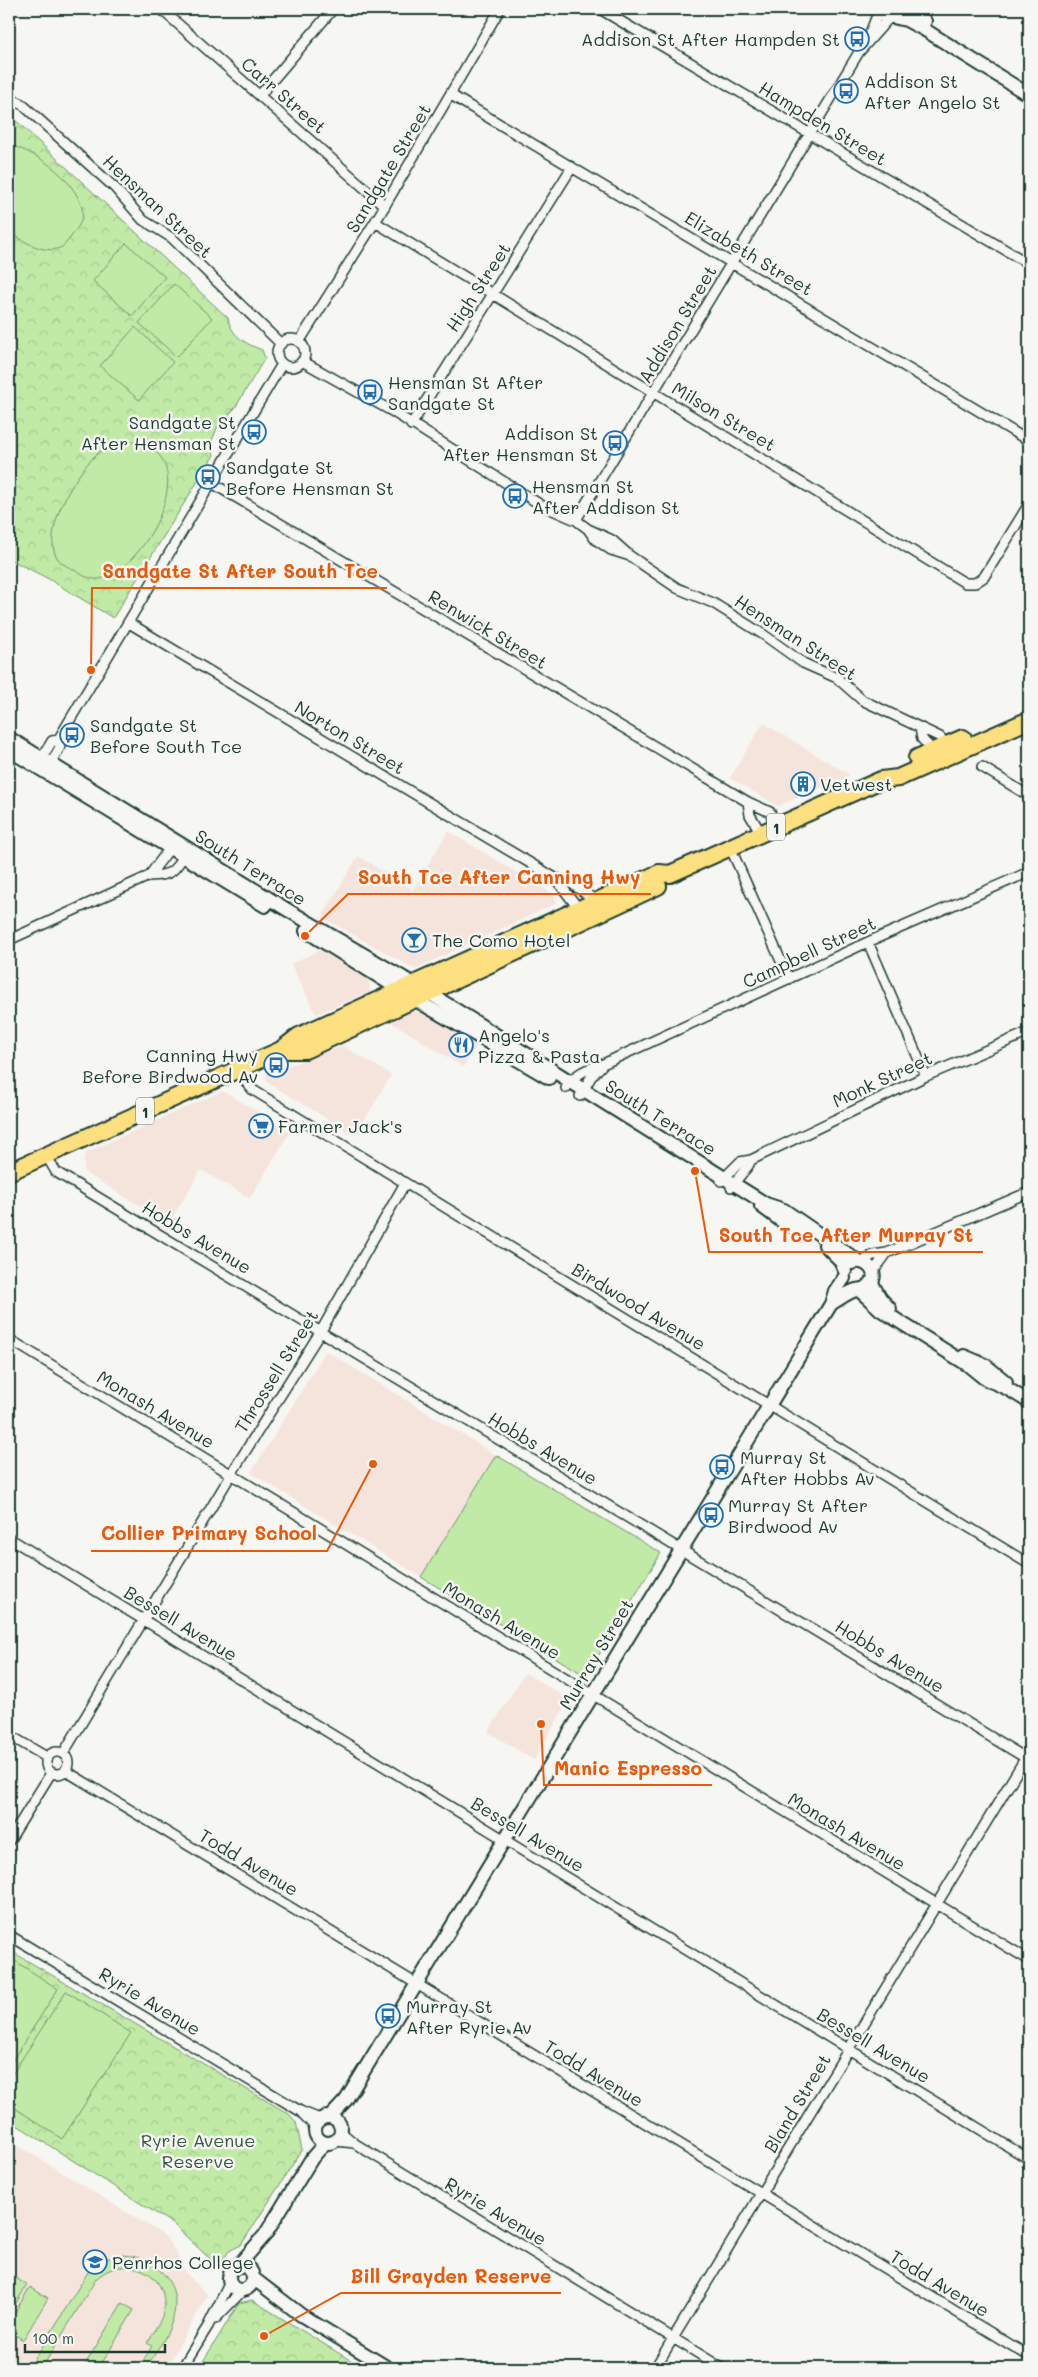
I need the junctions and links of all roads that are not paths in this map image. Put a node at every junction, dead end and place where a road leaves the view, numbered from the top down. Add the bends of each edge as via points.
1 (161, 9) edge
2 (333, 9) edge
3 (500, 9) edge
4 (600, 9) edge
5 (906, 9) edge
6 (887, 13) edge
7 (1029, 86) edge
8 (260, 95) junction
9 (451, 95) junction
10 (1029, 95) edge
11 (9, 96) edge
12 (809, 133) junction
13 (572, 167) junction
14 (385, 206) junction
15 (375, 222) junction
16 (733, 262) junction
17 (1029, 264) edge
18 (493, 295) junction
19 (299, 342) junction
20 (281, 344) junction
21 (302, 361) junction
22 (282, 364) junction
23 (654, 393) junction
24 (411, 425) junction
25 (1029, 441) edge
26 (212, 483) junction
27 (1029, 504) edge
28 (576, 520) junction
29 (129, 623) junction
30 (1029, 708) edge
31 (1029, 720) edge
32 (920, 728) junction
33 (9, 738) edge
34 (9, 750) edge
35 (944, 752) junction
36 (44, 765) junction
37 (982, 767) dead end
38 (1029, 796) edge
39 (748, 802) junction
40 (776, 827) junction
41 (761, 834) junction
42 (173, 844) junction
43 (730, 847) junction
44 (186, 852) junction
45 (1029, 872) edge
46 (670, 874) junction
47 (149, 876) junction
48 (555, 878) junction
49 (596, 901) junction
50 (579, 909) junction
51 (9, 940) edge
52 (868, 942) junction
53 (789, 979) junction
54 (415, 992) junction
55 (1029, 1032) edge
56 (603, 1064) junction
57 (236, 1070) junction
58 (926, 1076) junction
59 (568, 1084) junction
60 (582, 1093) junction
61 (46, 1155) junction
62 (9, 1172) edge
63 (728, 1182) junction
64 (405, 1183) junction
65 (1029, 1192) edge
66 (887, 1254) junction
67 (860, 1261) junction
68 (844, 1274) junction
69 (872, 1278) junction
70 (857, 1290) junction
71 (831, 1304) junction
72 (321, 1331) junction
73 (9, 1339) edge
74 (1029, 1396) edge
75 (1029, 1402) edge
76 (769, 1404) junction
77 (232, 1473) junction
78 (9, 1538) edge
79 (681, 1550) junction
80 (1029, 1564) edge
81 (143, 1619) junction
82 (593, 1694) junction
83 (9, 1735) edge
84 (63, 1754) junction
85 (1028, 1757) edge
86 (48, 1758) junction
87 (66, 1770) junction
88 (51, 1773) junction
89 (505, 1838) junction
90 (9, 1841) edge
91 (936, 1904) junction
92 (9, 1935) edge
93 (1029, 1960) edge
94 (416, 1984) junction
95 (849, 2048) junction
96 (328, 2130) junction
97 (1029, 2158) edge
98 (761, 2194) junction
99 (265, 2235) junction
100 (237, 2267) junction
101 (230, 2282) junction
102 (248, 2283) junction
103 (208, 2326) junction
104 (673, 2338) junction
105 (1029, 2356) edge
106 (182, 2368) edge
107 (388, 2368) edge
108 (655, 2368) edge
109 (722, 2368) edge

1 - 8 street, Carr Street
2 - 8 street
3 - 9 street, Sandgate Street
4 - 12 street, Hampden Street
5 - 7 main road
6 - 10 main road via 925,30
6 - 12 street, Addison Street
8 - 14 street, Carr Street
9 - 13 street, Elizabeth Street
9 - 14 street, Sandgate Street
11 - 20 street, Hensman Street via 115,188 144,220 172,238
12 - 16 street, Addison Street
12 - 17 street, Hampden Street
13 - 16 street, Elizabeth Street
13 - 18 street, High Street
14 - 15 street, Sandgate Street
15 - 18 street, Milson Street
15 - 19 street, Sandgate Street
16 - 23 street, Addison Street
16 - 25 street, Elizabeth Street
18 - 23 street, Milson Street
18 - 24 street, High Street
19 - 20 street via 288,340
19 - 21 street via 304,349
20 - 22 street via 278,352
21 - 22 street via 295,367
21 - 24 street, Hensman Street
22 - 26 street
23 - 27 street, Milson Street via 965,583 975,583 984,577
23 - 28 street, Addison Street
24 - 28 street, Hensman Street via 541,505
26 - 29 street
26 - 39 street, Renwick Street
28 - 32 street, Hensman Street via 612,540 677,588 705,598 811,668 836,678 862,700
29 - 36 street via 58,740 52,742
29 - 48 street, Norton Street
30 - 35 highway, 1
31 - 35 highway, 1
32 - 35 street via 922,739
32 - 35 street, Hensman Street via 940,737
33 - 36 main road, South Terrace
34 - 36 main road, South Terrace
35 - 40 highway, 1 via 898,778 881,780
36 - 42 main road, South Terrace
37 - 38 street
39 - 40 street, Renwick Street via 770,812
39 - 41 street via 750,814
40 - 41 highway, 1
41 - 43 highway, 1
42 - 44 main road, South Terrace
42 - 47 street
43 - 46 highway, 1
43 - 53 street
44 - 47 street via 172,872
44 - 54 main road, South Terrace
45 - 52 street, Campbell Street
46 - 49 highway, 1 via 659,873
46 - 54 highway, 1 via 665,883
47 - 51 street
48 - 49 street, Norton Street via 570,882
48 - 50 street, Norton Street
49 - 50 highway, 1
50 - 54 highway, 1
52 - 53 street, Campbell Street
52 - 58 street
53 - 56 street, Campbell Street
54 - 57 highway, 1 via 305,1050 281,1050
54 - 59 main road, South Terrace
55 - 58 street, Monk Street
56 - 59 street, Campbell Street via 590,1067
56 - 60 street, Campbell Street
57 - 61 highway, 1
57 - 64 street, Birdwood Avenue via 253,1090
58 - 63 street, Monk Street via 740,1162
59 - 60 main road, South Terrace
60 - 63 main road, South Terrace
61 - 62 highway, 1
61 - 72 street, Hobbs Avenue via 56,1172
63 - 67 main road, South Terrace via 766,1204 784,1210
63 - 68 main road, South Terrace via 780,1220 828,1247 840,1260
64 - 72 street, Throssell Street
64 - 76 street, Birdwood Avenue
65 - 66 street
66 - 67 street via 873,1255
66 - 69 street
67 - 68 main road via 850,1264
67 - 69 main road via 870,1266
68 - 70 main road via 848,1286
68 - 71 main road, Murray Street
69 - 70 main road via 866,1288
69 - 74 main road via 880,1298 894,1313 971,1360 986,1365 1002,1380
70 - 71 main road, Murray Street
70 - 75 main road via 881,1310 978,1374
71 - 76 main road, Murray Street
72 - 77 street, Throssell Street
72 - 79 street, Hobbs Avenue
73 - 77 street, Monash Avenue
76 - 79 main road, Murray Street
76 - 80 street, Birdwood Avenue
77 - 81 street, Throssell Street
77 - 82 street, Monash Avenue
78 - 81 street, Bessell Avenue
79 - 82 main road, Murray Street
79 - 85 street, Hobbs Avenue
81 - 84 street, Throssell Street
81 - 89 street, Bessell Avenue
82 - 89 main road, Murray Street
82 - 91 street, Monash Avenue
83 - 86 street
84 - 86 street via 53,1753
84 - 87 street via 68,1761
85 - 91 street, Bland Street
86 - 88 street via 46,1764
87 - 88 street via 60,1774
87 - 94 street, Todd Avenue
88 - 90 street
89 - 94 main road, Murray Street
89 - 95 street, Bessell Avenue
91 - 93 street, Monash Avenue
91 - 95 street, Bland Street
92 - 96 street, Ryrie Avenue
94 - 96 main road, Murray Street
94 - 98 street, Todd Avenue
95 - 97 street, Bessell Avenue
95 - 98 street, Bland Street
96 - 99 main road, Murray Street
96 - 104 street, Ryrie Avenue
98 - 104 street, Bland Street
98 - 105 street, Todd Avenue
99 - 100 main road, Murray Street
99 - 102 main road, Murray Street
100 - 101 main road via 231,2271
100 - 102 main road via 244,2267
101 - 102 main road via 235,2288
101 - 103 street, Murray Street
102 - 103 street, Murray Street
102 - 107 main road
103 - 106 street, Murray Street
104 - 108 street, Bland Street
104 - 109 street, Ryrie Avenue

